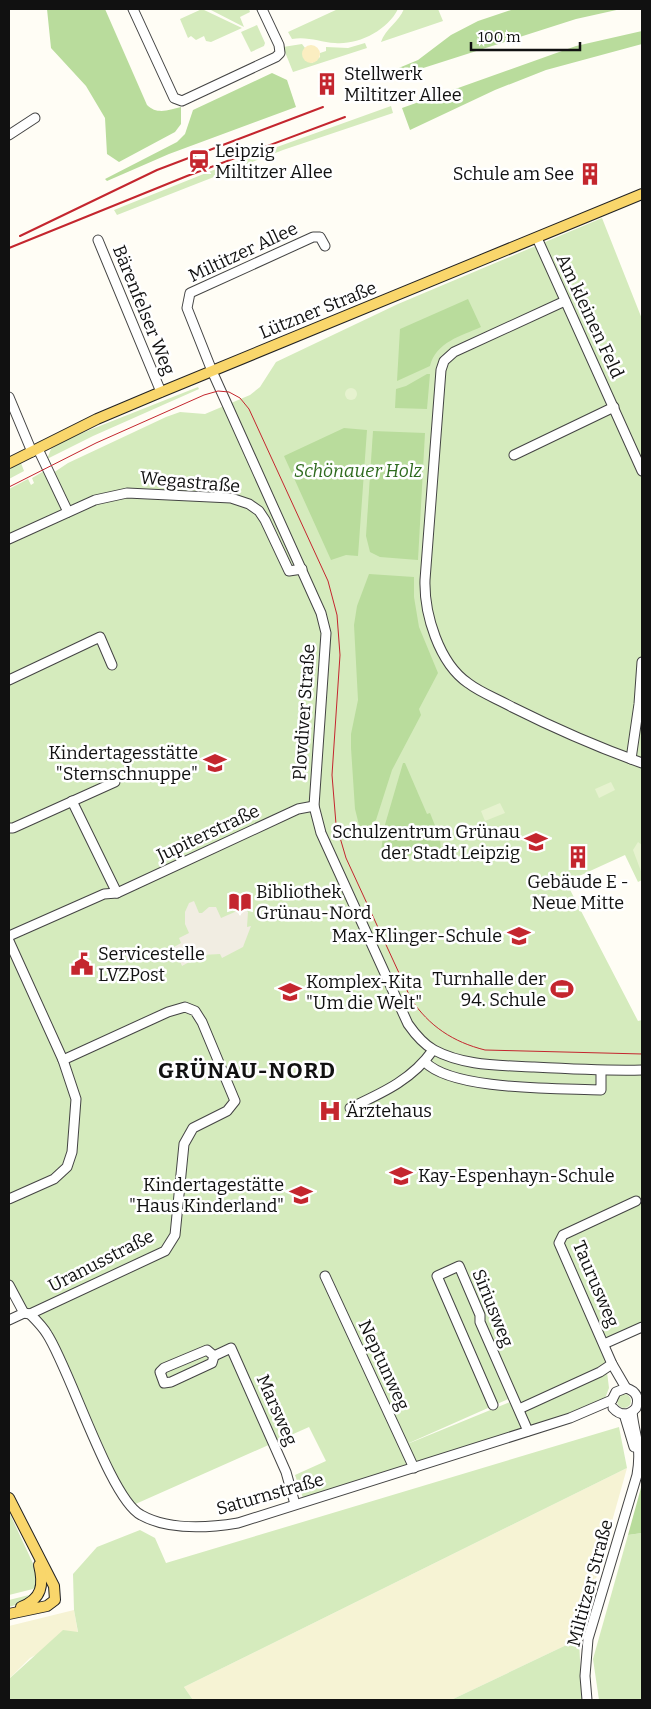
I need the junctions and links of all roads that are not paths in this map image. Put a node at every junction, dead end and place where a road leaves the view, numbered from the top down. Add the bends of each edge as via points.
1 (133, 9) edge
2 (262, 9) edge
3 (35, 118) dead end
4 (9, 135) edge
5 (642, 194) edge
6 (537, 238) junction
7 (98, 240) dead end
8 (326, 246) dead end
9 (565, 300) junction
10 (212, 371) junction
11 (160, 392) junction
12 (9, 397) edge
13 (614, 407) junction
14 (35, 450) junction
15 (514, 454) dead end
16 (9, 463) edge
17 (642, 470) edge
18 (68, 512) junction
19 (9, 539) edge
20 (302, 569) junction
21 (642, 662) edge
22 (112, 665) dead end
23 (9, 680) edge
24 (631, 759) junction
25 (642, 763) edge
26 (115, 782) dead end
27 (72, 801) junction
28 (314, 806) junction
29 (9, 828) edge
30 (117, 893) junction
31 (9, 936) edge
32 (9, 940) edge
33 (433, 1050) junction
34 (63, 1060) junction
35 (425, 1062) junction
36 (642, 1070) edge
37 (601, 1071) junction
38 (350, 1108) dead end
39 (9, 1199) edge
40 (636, 1201) dead end
41 (325, 1276) dead end
42 (9, 1285) edge
43 (27, 1314) junction
44 (9, 1320) edge
45 (642, 1327) edge
46 (604, 1344) junction
47 (214, 1356) junction
48 (612, 1364) junction
49 (622, 1389) junction
50 (640, 1397) edge
51 (613, 1404) junction
52 (494, 1405) dead end
53 (518, 1408) junction
54 (628, 1413) junction
55 (528, 1431) junction
56 (414, 1468) junction
57 (10, 1501) edge
58 (295, 1504) junction
59 (35, 1552) junction
60 (9, 1613) edge
61 (588, 1700) edge

1 - 2 street via 174,98 182,101 280,54
3 - 4 street
5 - 6 main road, Lützner Straße
6 - 9 street, Am kleinen Feld
6 - 10 main road, Lützner Straße
7 - 11 street, Bärenfelser Weg
8 - 10 street, Miltitzer Allee via 320,237 313,237 190,293 187,308
9 - 13 street, Am kleinen Feld
9 - 24 street via 470,344 444,361 427,555 426,606 443,652 467,683 554,728
10 - 11 main road, Lützner Straße
10 - 20 street, Plovdiver Straße
11 - 14 main road, Lützner Straße
12 - 14 street
13 - 15 street, Am kleinen Feld
13 - 17 street, Am kleinen Feld
14 - 16 main road, Lützner Straße
14 - 18 street
18 - 19 street, Wegastraße
18 - 20 street, Wegastraße via 95,500 126,493 231,498 258,511 289,571
20 - 28 street, Plovdiver Straße via 322,613 326,633
21 - 24 street
22 - 23 street via 100,637
24 - 25 street
26 - 27 street
27 - 29 street
27 - 30 street
28 - 30 street, Jupiterstraße via 298,810
28 - 33 street, Plovdiver Straße via 321,833 393,994 408,1024
30 - 31 street, Jupiterstraße via 102,894
32 - 34 street
33 - 35 street
33 - 37 street, Plovdiver Straße via 475,1063
34 - 39 street via 76,1099 72,1152 67,1167 54,1179
34 - 43 street, Uranusstraße via 185,1007 195,1011 202,1022 235,1101 227,1111 194,1128 184,1144 175,1235 165,1250
35 - 37 street via 430,1068 455,1078 512,1086 570,1089 601,1090
35 - 38 street via 393,1088
36 - 37 street, Plovdiver Straße
40 - 46 street, Taurusweg via 563,1235 558,1243
41 - 56 street, Neptunweg
42 - 43 street
43 - 44 street, Uranusstraße
43 - 58 street, Saturnstraße via 48,1334 121,1492 130,1507 141,1515 176,1526 211,1527 238,1523
45 - 46 street
46 - 48 street, Taurusweg
47 - 47 street, Marsweg via 207,1350 164,1368 160,1372 161,1378 164,1383 171,1382 212,1363
47 - 58 street, Marsweg via 231,1348 286,1472
48 - 49 street, Taurusweg
48 - 53 street
49 - 50 street
49 - 51 street
50 - 54 street
51 - 54 street
51 - 55 street, Saturnstraße
52 - 53 street, Siriusweg via 437,1276 459,1266
53 - 55 street, Siriusweg
54 - 61 street, Miltitzer Straße via 637,1475 588,1639 585,1676
55 - 56 street, Saturnstraße
56 - 58 street, Saturnstraße
57 - 59 main road
59 - 60 main road via 42,1577 39,1594 30,1603
59 - 60 main road via 54,1586 55,1600 47,1606

